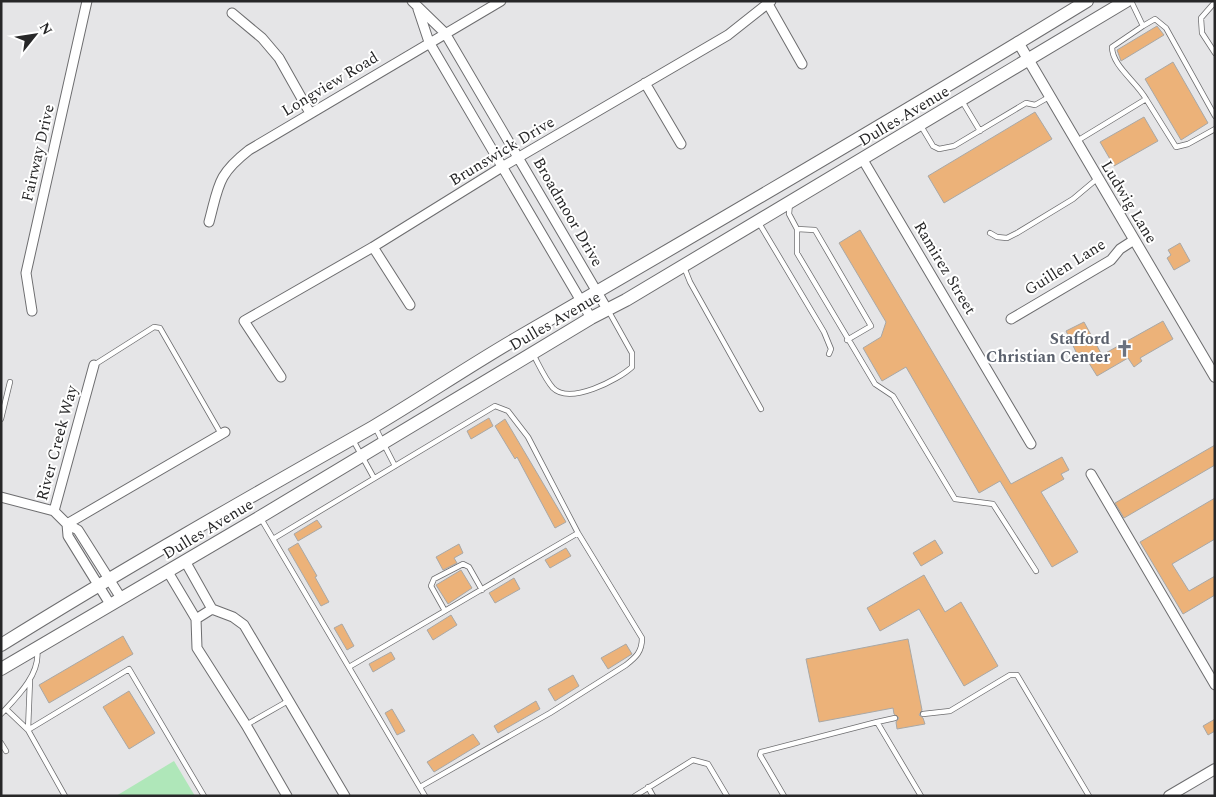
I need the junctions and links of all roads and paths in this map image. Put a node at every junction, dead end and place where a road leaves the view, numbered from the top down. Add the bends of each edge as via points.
1 (87, 1) edge
2 (501, 1) edge
3 (1086, 1) edge
4 (1126, 1) edge
5 (1131, 1) edge
6 (1215, 2) edge
7 (769, 3) edge
8 (415, 5) edge
9 (232, 13) dead end
10 (1143, 26) junction
11 (445, 33) junction
12 (429, 42) junction
13 (1018, 42) junction
14 (1215, 54) edge
15 (1028, 59) junction
16 (802, 64) dead end
17 (645, 83) junction
18 (1050, 96) junction
19 (1146, 99) junction
20 (962, 100) junction
21 (310, 113) junction
22 (1215, 116) edge
23 (920, 125) junction
24 (1215, 129) edge
25 (980, 131) junction
26 (1076, 142) junction
27 (681, 144) dead end
28 (519, 157) junction
29 (863, 160) junction
30 (502, 167) junction
31 (1098, 178) junction
32 (781, 185) junction
33 (791, 202) junction
34 (758, 221) junction
35 (209, 222) dead end
36 (797, 230) junction
37 (990, 233) dead end
38 (1134, 240) junction
39 (373, 247) junction
40 (684, 266) junction
41 (597, 292) junction
42 (580, 302) junction
43 (410, 305) dead end
44 (607, 309) junction
45 (32, 311) dead end
46 (591, 318) junction
47 (1011, 319) dead end
48 (847, 340) junction
49 (532, 353) junction
50 (830, 354) dead end
51 (94, 365) joint
52 (1215, 377) edge
53 (281, 378) dead end
54 (10, 382) dead end
55 (761, 409) dead end
56 (1, 419) edge
57 (374, 426) junction
58 (223, 433) joint
59 (352, 438) junction
60 (384, 443) junction
61 (1031, 444) dead end
62 (362, 456) junction
63 (395, 466) junction
64 (1092, 474) dead end
65 (374, 478) junction
66 (1, 497) edge
67 (54, 511) junction
68 (260, 517) junction
69 (67, 524) junction
70 (578, 533) junction
71 (273, 539) junction
72 (185, 561) junction
73 (1036, 571) dead end
74 (168, 572) junction
75 (103, 582) junction
76 (482, 590) junction
77 (115, 601) junction
78 (212, 609) junction
79 (445, 611) junction
80 (196, 619) junction
81 (1, 646) edge
82 (37, 647) junction
83 (349, 667) junction
84 (1, 669) edge
85 (30, 680) junction
86 (1215, 685) edge
87 (288, 701) junction
88 (6, 709) junction
89 (1, 714) edge
90 (923, 714) dead end
91 (895, 718) dead end
92 (877, 722) junction
93 (246, 725) junction
94 (28, 730) junction
95 (1, 743) edge
96 (6, 751) dead end
97 (1215, 769) edge
98 (420, 787) junction
99 (648, 787) junction
100 (65, 796) edge
101 (204, 796) edge
102 (286, 796) edge
103 (345, 796) edge
104 (425, 796) edge
105 (635, 796) edge
106 (653, 796) edge
107 (727, 796) edge
108 (784, 796) edge
109 (921, 796) edge
110 (1090, 796) edge
111 (1169, 796) edge

1 - 45 street, Fairway Drive via 26,273
2 - 11 street, Longview Road
3 - 13 main road, Dulles Avenue
4 - 15 main road, Dulles Avenue
5 - 10 lane
6 - 14 lane via 1200,18 1202,33
7 - 16 street
7 - 17 street, Brunswick Drive via 728,36
8 - 11 street, Broadmoor Drive
8 - 12 street, Broadmoor Drive
9 - 21 street via 262,38 279,58
10 - 19 lane via 1113,45 1112,52
10 - 22 lane via 1155,19 1166,28
11 - 12 street, Longview Road
11 - 28 street, Broadmoor Drive
12 - 21 street, Longview Road
12 - 30 street, Broadmoor Drive
13 - 15 street, Ludwig Lane
13 - 32 main road, Dulles Avenue
15 - 18 street, Ludwig Lane
15 - 20 main road, Dulles Avenue
17 - 27 street
17 - 28 street, Brunswick Drive
18 - 25 lane via 1035,104 1026,103
18 - 26 street, Ludwig Lane
19 - 24 lane via 1176,147
19 - 26 lane
20 - 23 main road, Dulles Avenue
20 - 25 lane
21 - 35 street, Longview Road via 232,163 221,178
23 - 25 lane via 938,149 954,146
23 - 29 main road, Dulles Avenue
26 - 31 street, Ludwig Lane
28 - 30 street, Brunswick Drive
28 - 41 street, Broadmoor Drive
29 - 33 main road, Dulles Avenue
29 - 61 street, Ramirez Street
30 - 39 street, Brunswick Drive
30 - 42 street, Broadmoor Drive
31 - 37 lane via 1073,199 1017,233 1007,238
31 - 38 street, Ludwig Lane
32 - 33 main road
32 - 41 main road, Dulles Avenue
33 - 34 main road, Dulles Avenue
33 - 36 lane via 789,214
34 - 40 main road, Dulles Avenue
34 - 50 lane via 824,332
36 - 48 lane via 797,253
36 - 48 lane via 816,230 872,326
38 - 47 street, Guillen Lane via 1111,260
38 - 52 street, Ludwig Lane
39 - 43 street
39 - 53 street, Brunswick Drive via 244,320
40 - 44 main road, Dulles Avenue
40 - 55 lane
41 - 42 main road, Dulles Avenue
41 - 44 street, Broadmoor Drive
42 - 46 street, Broadmoor Drive
42 - 57 main road, Dulles Avenue
44 - 46 main road, Dulles Avenue
44 - 49 lane via 632,353 632,367 621,377 590,391 561,393 554,389
46 - 49 main road, Dulles Avenue
48 - 73 lane via 875,384 893,396 955,499 993,504
49 - 60 main road, Dulles Avenue
51 - 58 lane via 154,327 160,328
51 - 67 street, River Creek Way
54 - 56 lane
57 - 59 main road, Dulles Avenue
57 - 60 lane
58 - 69 street
59 - 62 lane
59 - 75 main road, Dulles Avenue
60 - 62 main road, Dulles Avenue
60 - 63 lane
62 - 65 lane
62 - 68 main road, Dulles Avenue
63 - 65 lane
63 - 70 lane via 495,406 508,410 528,437
64 - 86 street
65 - 71 lane
66 - 67 street
67 - 69 street, River Creek Way
68 - 71 lane
68 - 72 main road, Dulles Avenue
69 - 75 street, River Creek Way via 78,530
70 - 76 lane
70 - 98 lane via 642,638 637,656 550,713
71 - 83 lane
72 - 74 main road, Dulles Avenue
72 - 78 street
74 - 77 main road, Dulles Avenue
74 - 80 street
75 - 77 street, River Creek Way
75 - 81 main road, Dulles Avenue
76 - 79 lane
76 - 79 lane via 469,567 463,564 434,579 431,586
77 - 82 main road, Dulles Avenue
78 - 80 street
78 - 87 street via 244,625
79 - 83 lane
80 - 93 street via 197,648
82 - 84 main road, Dulles Avenue
82 - 85 lane via 38,658
83 - 98 lane
85 - 88 lane
85 - 94 lane
87 - 93 lane
87 - 103 street
88 - 89 lane
88 - 94 lane
90 - 110 lane via 950,711 1010,675 1017,675
91 - 92 lane
92 - 108 lane via 761,752
92 - 109 lane
93 - 102 street
94 - 100 lane
94 - 101 lane via 129,669
95 - 96 lane
97 - 111 street
98 - 104 lane
99 - 105 lane
99 - 106 lane
99 - 107 lane via 693,760 708,764

